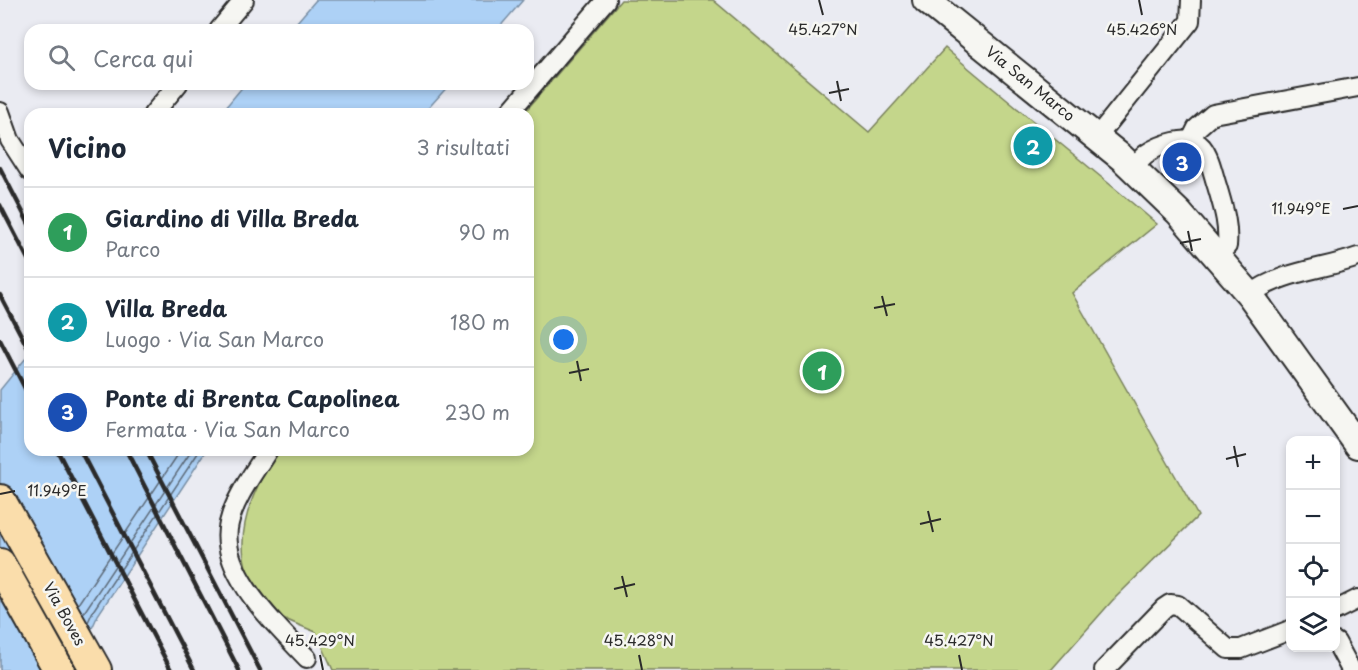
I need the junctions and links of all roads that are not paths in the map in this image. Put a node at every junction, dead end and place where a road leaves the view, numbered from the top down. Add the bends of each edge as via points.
1 (244, 0) edge
2 (606, 0) edge
3 (926, 0) edge
4 (1191, 0) edge
5 (224, 24) edge
6 (534, 84) edge
7 (1358, 87) edge
8 (173, 90) edge
9 (529, 90) edge
10 (158, 108) edge
11 (513, 108) edge
12 (0, 112) edge
13 (1096, 137) junction
14 (1191, 140) junction
15 (24, 162) edge
16 (1133, 168) junction
17 (1217, 256) junction
18 (1358, 257) edge
19 (1250, 295) junction
20 (1358, 445) edge
21 (264, 456) edge
22 (0, 500) edge
23 (0, 564) edge
24 (1358, 599) edge
25 (1340, 608) edge
26 (1286, 632) edge
27 (1340, 651) edge
28 (307, 658) dead end
29 (60, 670) edge
30 (96, 670) edge
31 (1104, 670) edge
32 (1351, 670) edge

1 - 5 street
2 - 6 street
3 - 13 main road, Via San Marco
4 - 13 street via 1190,21
7 - 14 street via 1213,114 1197,128
8 - 10 street
9 - 11 street
12 - 15 street via 10,140
13 - 16 main road, Via San Marco
14 - 16 street via 1148,153
14 - 17 street via 1207,156 1226,214 1227,246
16 - 17 main road, Via San Marco
17 - 19 main road, Via San Marco
18 - 19 street via 1285,276
19 - 20 main road, Via San Marco
21 - 28 street via 233,510 227,539 235,566 254,601
22 - 30 highway, Via Boves
23 - 29 highway, Via Boves
24 - 25 street
26 - 31 street via 1241,649 1228,649 1179,605 1170,604
27 - 32 street

